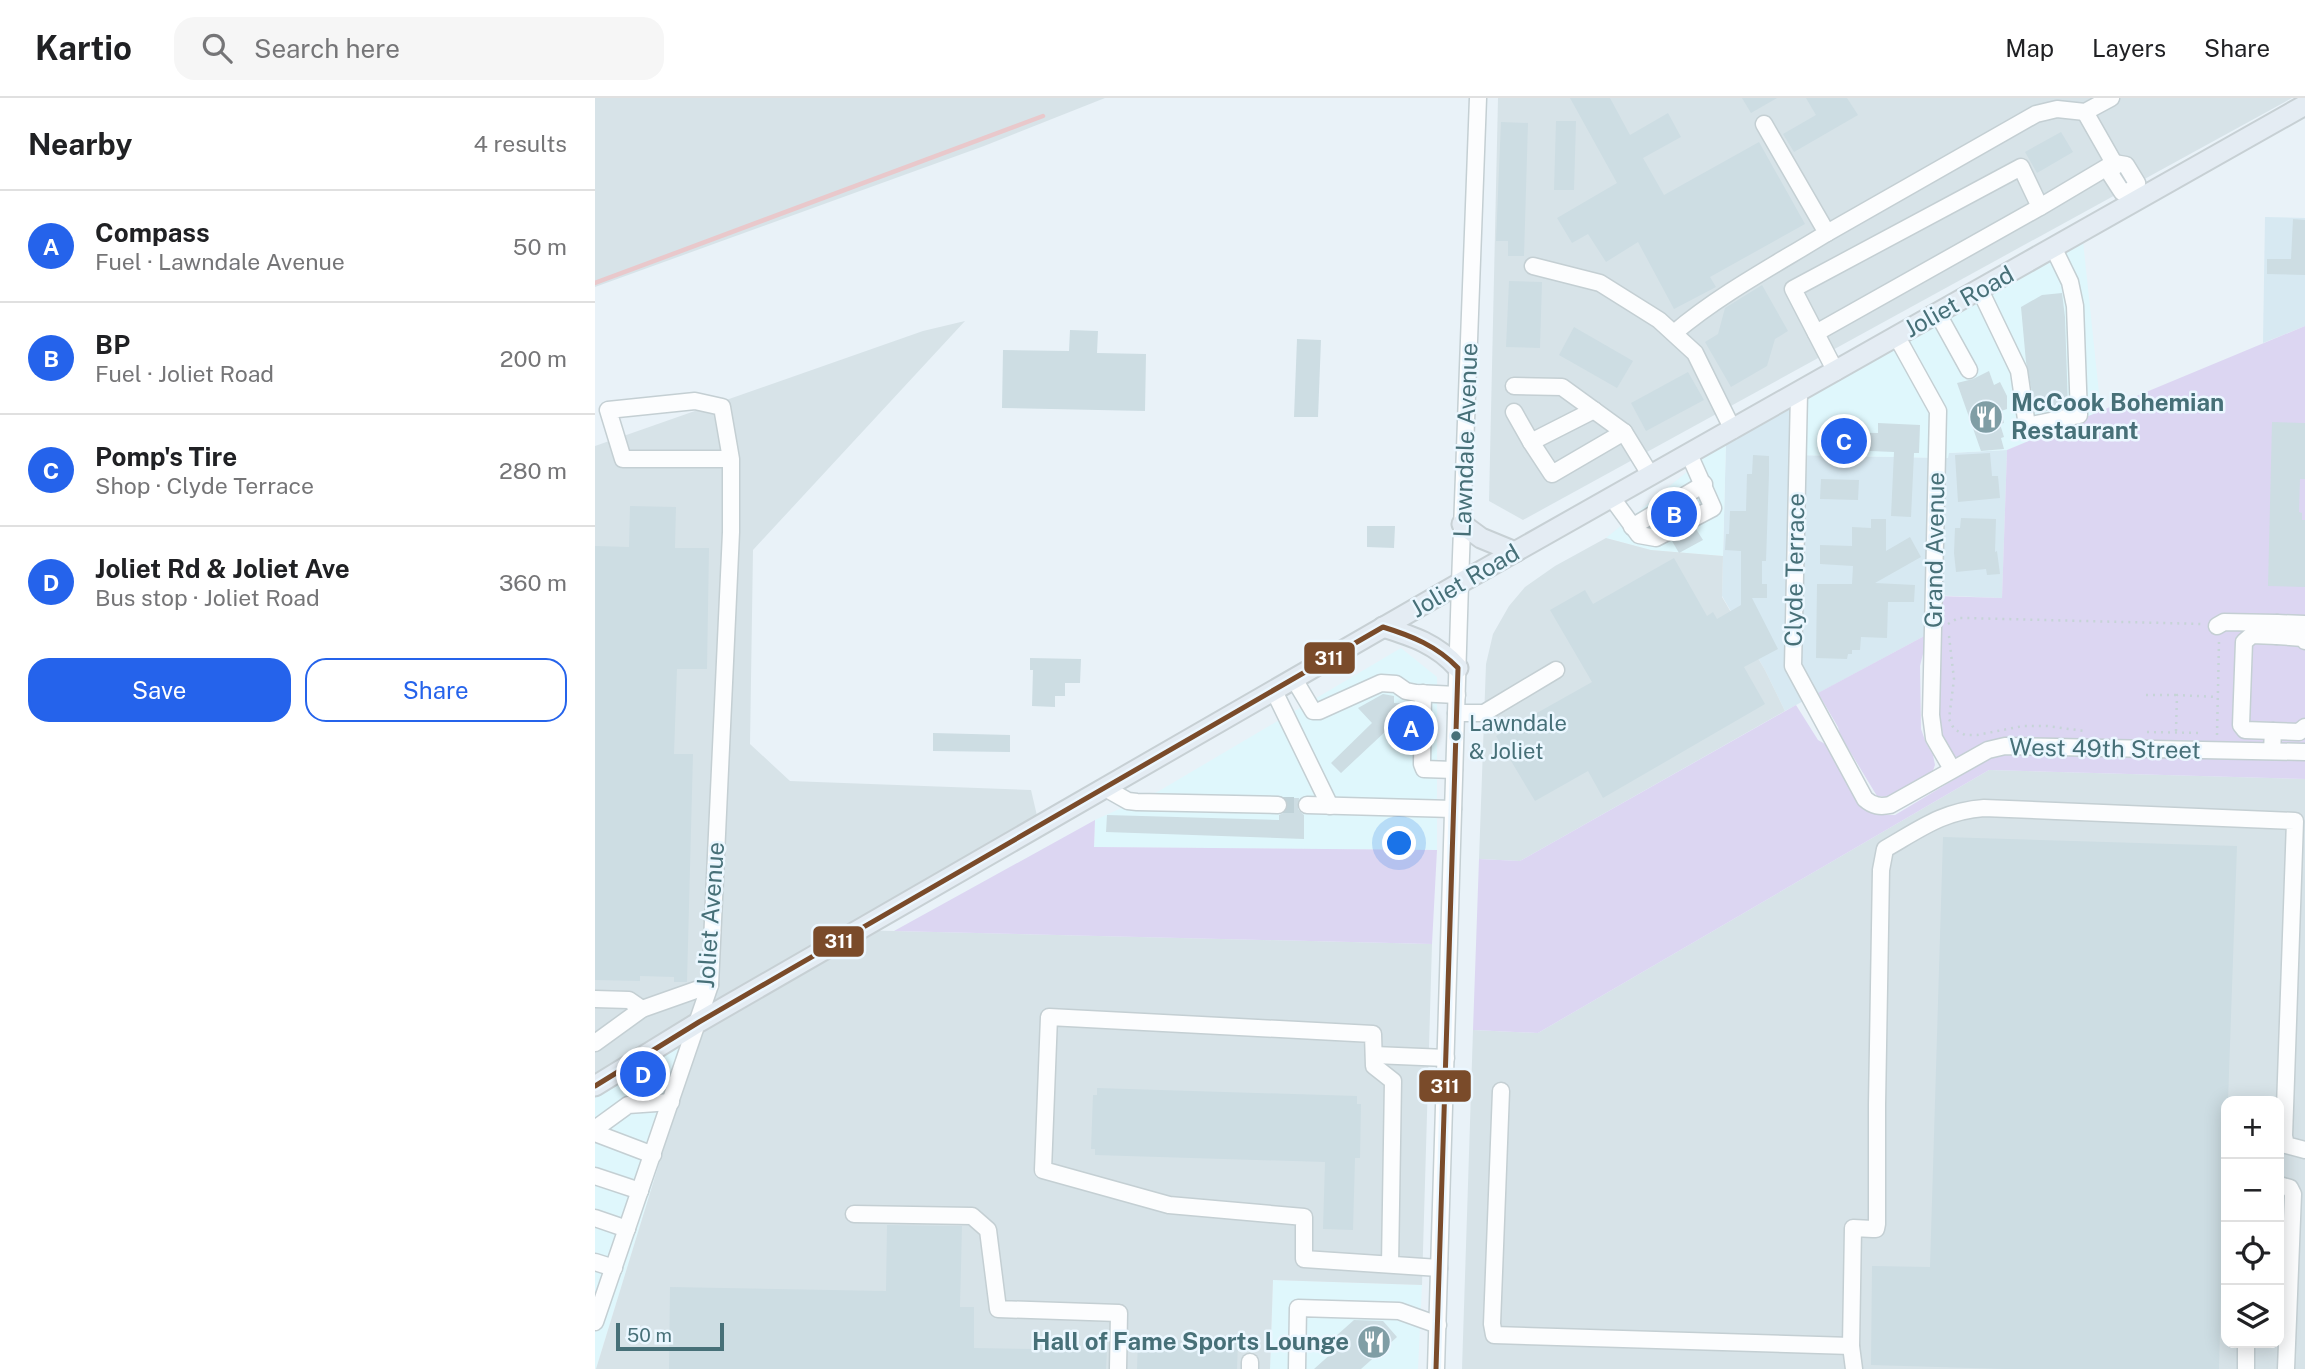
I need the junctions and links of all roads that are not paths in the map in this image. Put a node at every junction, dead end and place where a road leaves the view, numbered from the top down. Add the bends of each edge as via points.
1 (1478, 98) edge
2 (2111, 98) edge
3 (2305, 106) edge
4 (2085, 112) junction
5 (1764, 124) dead end
6 (2114, 163) junction
7 (2135, 196) junction
8 (2040, 207) junction
9 (1827, 233) junction
10 (2054, 248) junction
11 (1533, 266) dead end
12 (1980, 290) junction
13 (1938, 314) junction
14 (1674, 333) junction
15 (1816, 333) junction
16 (1897, 337) junction
17 (1969, 370) dead end
18 (1836, 372) junction
19 (1514, 386) dead end
20 (1799, 393) junction
21 (1594, 410) junction
22 (1514, 412) dead end
23 (1733, 430) junction
24 (1624, 432) junction
25 (1531, 442) junction
26 (1689, 454) junction
27 (731, 459) junction
28 (1651, 475) junction
29 (1704, 484) junction
30 (1612, 498) junction
31 (1462, 524) junction
32 (1632, 527) junction
33 (1515, 552) junction
34 (1460, 583) junction
35 (2305, 624) edge
36 (2217, 626) road end
37 (1383, 627) junction
38 (2277, 630) junction
39 (2305, 640) edge
40 (1458, 667) junction
41 (1556, 670) dead end
42 (1294, 679) junction
43 (1274, 691) junction
44 (1423, 693) junction
45 (1457, 695) junction
46 (1456, 713) junction
47 (2305, 727) edge
48 (2273, 731) junction
49 (2272, 751) junction
50 (2305, 752) edge
51 (1951, 769) junction
52 (1454, 770) junction
53 (1105, 788) junction
54 (1278, 805) tunnel mouth
55 (1307, 805) tunnel mouth
56 (1329, 806) junction
57 (1877, 806) joint
58 (1453, 809) junction
59 (2298, 953) edge
60 (710, 985) junction
61 (595, 999) edge
62 (642, 1009) junction
63 (699, 1022) junction
64 (595, 1043) edge
65 (1374, 1055) junction
66 (1446, 1058) junction
67 (595, 1086) edge
68 (1501, 1091) dead end
69 (671, 1102) junction
70 (595, 1131) edge
71 (2305, 1150) edge
72 (653, 1155) junction
73 (595, 1176) edge
74 (2284, 1186) edge
75 (640, 1191) junction
76 (854, 1214) dead end
77 (595, 1218) edge
78 (627, 1229) junction
79 (595, 1262) edge
80 (1390, 1265) junction
81 (614, 1268) junction
82 (1439, 1268) junction
83 (595, 1322) edge
84 (1437, 1325) junction
85 (1851, 1346) junction
86 (2246, 1348) edge
87 (1118, 1369) edge
88 (1297, 1369) edge
89 (1436, 1369) edge
90 (1854, 1369) edge
91 (2246, 1369) edge
92 (2286, 1369) edge

1 - 31 street, Lawndale Avenue
2 - 4 street
3 - 7 main road, Joliet Road
4 - 6 street
4 - 9 street via 2057,109 2036,114
5 - 9 street
6 - 7 street via 2111,175 2122,192
6 - 8 street
7 - 10 main road, Joliet Road
8 - 15 street
8 - 15 street via 2021,167 1793,289
9 - 14 street via 1721,298
10 - 12 main road, Joliet Road
10 - 12 street via 2075,306 2079,415 2027,426 2019,371
11 - 14 street via 1600,283
12 - 13 main road, Joliet Road
13 - 16 main road, Joliet Road
13 - 17 street
14 - 23 street via 1695,353
15 - 18 street
16 - 18 main road, Joliet Road
16 - 51 street, Grand Avenue via 1938,411 1931,715 1934,738
18 - 20 main road, Joliet Road
19 - 21 street via 1562,387
20 - 23 main road, Joliet Road
20 - 57 street, Clyde Terrace via 1793,666 1865,799
21 - 24 street
21 - 25 street
22 - 25 street
23 - 26 main road, Joliet Road
24 - 25 street via 1552,474
24 - 28 street
26 - 28 main road, Joliet Road
26 - 29 street
27 - 27 street, Joliet Avenue via 623,459 608,410 695,401 722,407
27 - 60 street, Joliet Avenue
28 - 30 main road, Joliet Road
29 - 32 street
29 - 32 street via 1713,508 1655,538 1639,535
30 - 32 street
30 - 33 main road, Joliet Road
31 - 33 main road via 1481,538
31 - 34 street, Lawndale Avenue
33 - 34 main road, Joliet Road
34 - 37 main road, Joliet Road
34 - 40 street, Lawndale Avenue
35 - 38 street
36 - 38 street via 2224,622
37 - 40 main road via 1424,640
37 - 42 main road, Joliet Road
38 - 39 street
38 - 48 street via 2252,635 2244,642 2241,725 2245,730
40 - 45 street, Lawndale Avenue
41 - 46 street via 1483,713
42 - 43 main road, Joliet Road
42 - 44 street via 1313,711 1381,683
43 - 53 main road, Joliet Road
43 - 56 street
44 - 45 street
44 - 52 street via 1424,769
45 - 46 street, Lawndale Avenue
46 - 52 street, Lawndale Avenue
47 - 48 street via 2299,732
48 - 49 street
49 - 50 street, West 49th Street
49 - 51 street, West 49th Street via 2005,746
51 - 57 street, West 49th Street via 1890,805
52 - 58 street, Lawndale Avenue
53 - 54 street via 1137,802
53 - 63 main road, Joliet Road
55 - 56 street
56 - 58 street
58 - 66 street, Lawndale Avenue
59 - 71 street via 2284,1136 2286,1145
59 - 85 street via 2295,821 1984,808 1944,815 1885,849 1877,1224 1873,1230 1853,1228
60 - 62 street
60 - 63 street, Joliet Avenue
61 - 62 street via 629,1000
62 - 64 street
63 - 67 main road, Joliet Road
63 - 69 street, Joliet Avenue
65 - 66 street
65 - 80 street via 1374,1066 1393,1082
65 - 80 street via 1374,1034 1049,1017 1043,1170 1169,1205 1304,1217 1304,1259
66 - 82 street, Lawndale Avenue
68 - 85 street via 1494,1335
69 - 70 street via 628,1105
69 - 72 street, Joliet Avenue
70 - 72 street
72 - 75 street, Joliet Avenue
73 - 75 street
74 - 92 street via 2293,1194
75 - 78 street, Joliet Avenue
76 - 87 street via 972,1216 988,1230 998,1309 1119,1313
77 - 78 street
78 - 81 street, Joliet Avenue
79 - 81 street
80 - 82 street
81 - 83 street, Joliet Avenue
82 - 84 street, Lawndale Avenue
84 - 88 street via 1399,1311 1298,1308
84 - 89 street, Lawndale Avenue
85 - 90 street
86 - 91 street

